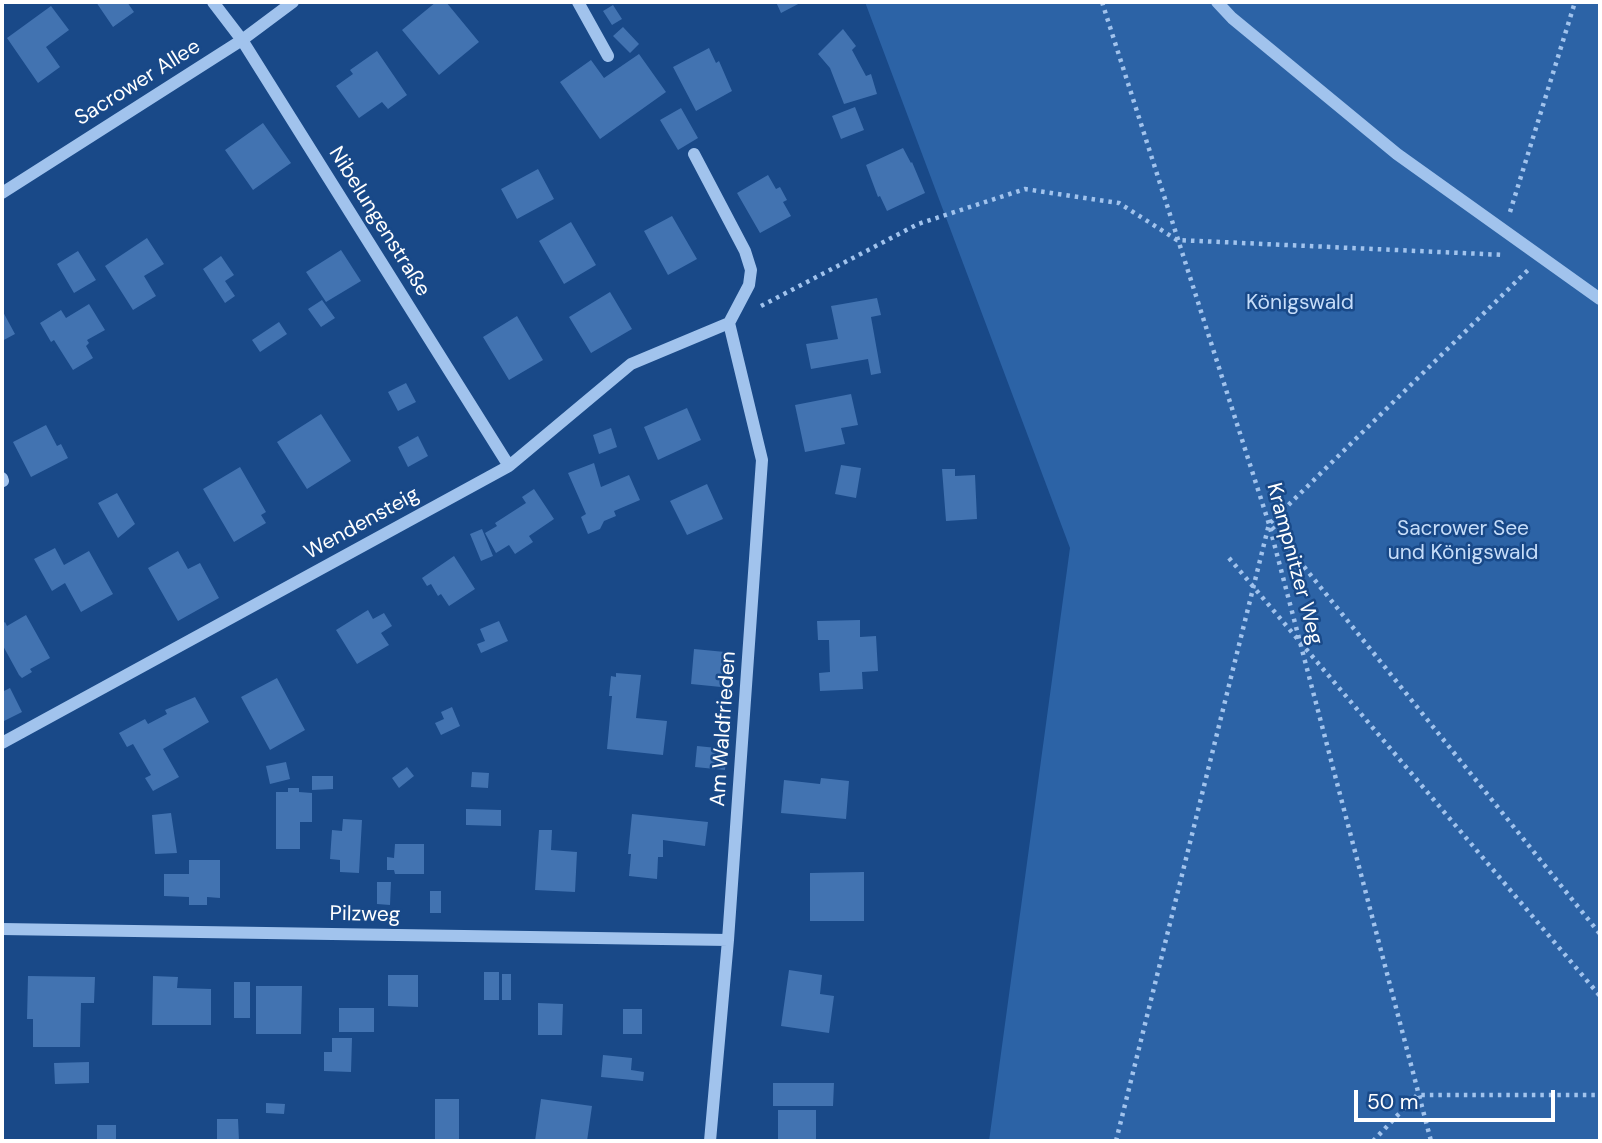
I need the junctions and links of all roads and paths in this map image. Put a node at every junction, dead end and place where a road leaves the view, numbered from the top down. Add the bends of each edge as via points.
1 (213, 2) edge
2 (293, 2) edge
3 (578, 2) edge
4 (1102, 2) edge
5 (1217, 2) edge
6 (1575, 2) edge
7 (242, 40) junction
8 (608, 56) dead end
9 (694, 154) dead end
10 (2, 193) edge
11 (1504, 229) junction
12 (1177, 240) junction
13 (1541, 257) junction
14 (1600, 299) edge
15 (729, 323) junction
16 (509, 466) junction
17 (1269, 524) junction
18 (1229, 558) dead end
19 (1254, 587) junction
20 (1300, 642) junction
21 (2, 743) edge
22 (2, 929) edge
23 (1600, 934) edge
24 (728, 940) junction
25 (1600, 996) edge
26 (1417, 1095) junction
27 (1600, 1095) edge
28 (709, 1141) edge
29 (1116, 1141) edge
30 (1373, 1141) edge
31 (1430, 1141) edge

1 - 7 street, Nibelungenstraße
2 - 7 street, Sacrower Allee
3 - 8 street
4 - 12 path, Krampnitzer Weg
5 - 11 street via 1397,154
6 - 11 path
7 - 10 street, Sacrower Allee
7 - 16 street, Nibelungenstraße
9 - 15 street via 751,270 749,285
11 - 13 street
12 - 13 path
12 - 15 path via 1119,203 1025,190 918,224
12 - 17 path, Krampnitzer Weg
13 - 14 street
13 - 17 path
15 - 16 street, Wendensteig via 631,364
15 - 24 street, Am Waldfrieden via 762,460
16 - 21 street, Wendensteig
17 - 19 path
17 - 20 path, Krampnitzer Weg
17 - 23 path
18 - 19 path
19 - 20 path
19 - 29 path
20 - 25 path
20 - 26 path, Krampnitzer Weg
22 - 24 street, Pilzweg
24 - 28 street, Am Waldfrieden
26 - 27 path
26 - 30 path
26 - 31 path, Krampnitzer Weg

